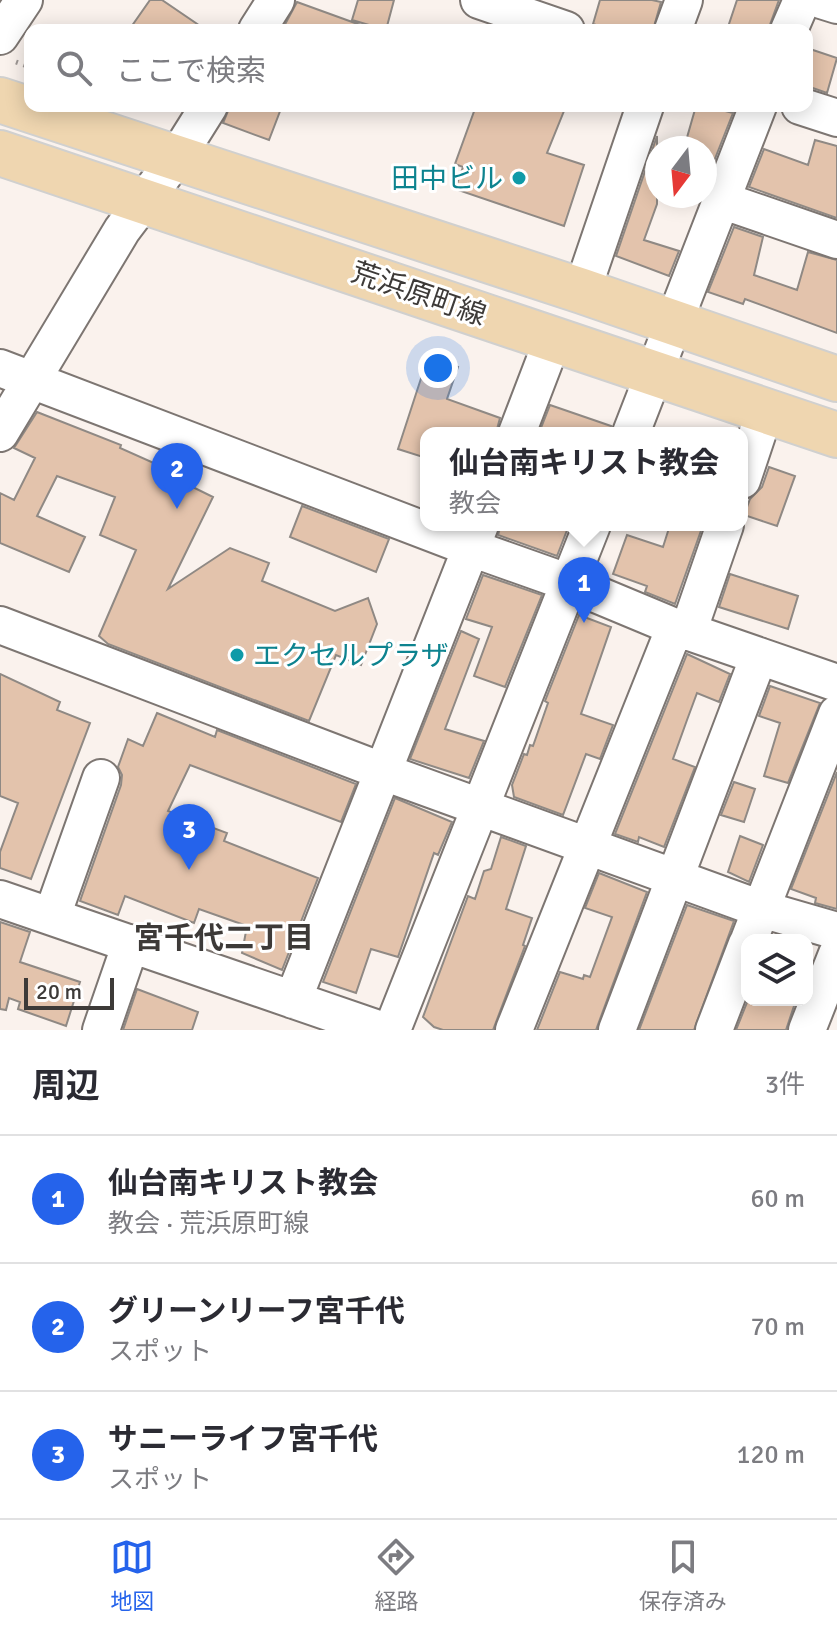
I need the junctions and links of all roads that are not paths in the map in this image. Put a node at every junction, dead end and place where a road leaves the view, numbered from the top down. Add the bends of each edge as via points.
1 (24, 0) edge
2 (276, 0) edge
3 (479, 0) edge
4 (684, 0) edge
5 (802, 0) edge
6 (821, 0) edge
7 (837, 5) edge
8 (261, 24) edge
9 (549, 24) edge
10 (675, 24) edge
11 (792, 24) edge
12 (0, 36) edge
13 (0, 100) edge
14 (24, 108) edge
15 (813, 110) edge
16 (37, 112) edge
17 (205, 112) edge
18 (643, 112) edge
19 (756, 112) edge
20 (837, 118) edge
21 (0, 153) edge
22 (177, 157) junction
23 (143, 200) junction
24 (721, 200) junction
25 (837, 240) edge
26 (582, 291) junction
27 (674, 323) junction
28 (553, 339) junction
29 (656, 373) junction
30 (15, 374) edge
31 (837, 379) edge
32 (765, 411) junction
33 (519, 427) edge
34 (634, 427) edge
35 (0, 433) edge
36 (837, 435) edge
37 (748, 462) edge
38 (420, 517) edge
39 (589, 531) edge
40 (723, 531) edge
41 (475, 536) edge
42 (567, 582) junction
43 (0, 625) edge
44 (682, 630) junction
45 (759, 656) junction
46 (837, 683) edge
47 (837, 714) edge
48 (382, 771) junction
49 (101, 778) dead end
50 (479, 806) junction
51 (587, 844) junction
52 (675, 878) junction
53 (0, 899) edge
54 (52, 916) junction
55 (752, 931) edge
56 (837, 931) edge
57 (131, 943) junction
58 (837, 954) edge
59 (293, 1000) junction
60 (101, 1030) edge
61 (381, 1030) edge
62 (392, 1030) edge
63 (514, 1030) edge
64 (617, 1030) edge
65 (714, 1030) edge
66 (807, 1030) edge

1 - 12 street
2 - 8 street
3 - 9 street
4 - 10 street
5 - 11 street
6 - 7 street
13 - 14 main road, 荒浜原町線
15 - 20 street
16 - 22 main road, 荒浜原町線
17 - 22 street
18 - 26 street
19 - 24 street
21 - 23 main road, 荒浜原町線
22 - 23 street
22 - 26 main road, 荒浜原町線
23 - 28 main road, 荒浜原町線
23 - 30 street
24 - 25 street
24 - 27 street
26 - 27 main road, 荒浜原町線
27 - 29 street
27 - 31 main road, 荒浜原町線
28 - 29 main road, 荒浜原町線
28 - 33 street
29 - 32 main road, 荒浜原町線
29 - 34 street
30 - 35 street
30 - 38 street
32 - 36 main road, 荒浜原町線
32 - 37 street
39 - 42 street
40 - 44 street
41 - 42 street
41 - 48 street
42 - 44 street
42 - 50 street
43 - 48 street
44 - 45 street
44 - 51 street
45 - 46 street
45 - 52 street
47 - 55 street
48 - 50 street
48 - 59 street
49 - 54 street
50 - 51 street
50 - 62 street
51 - 52 street
51 - 63 street
52 - 55 street
52 - 64 street
53 - 54 street
54 - 57 street
55 - 56 street
55 - 65 street
57 - 59 street
57 - 60 street
58 - 66 street
59 - 61 street

